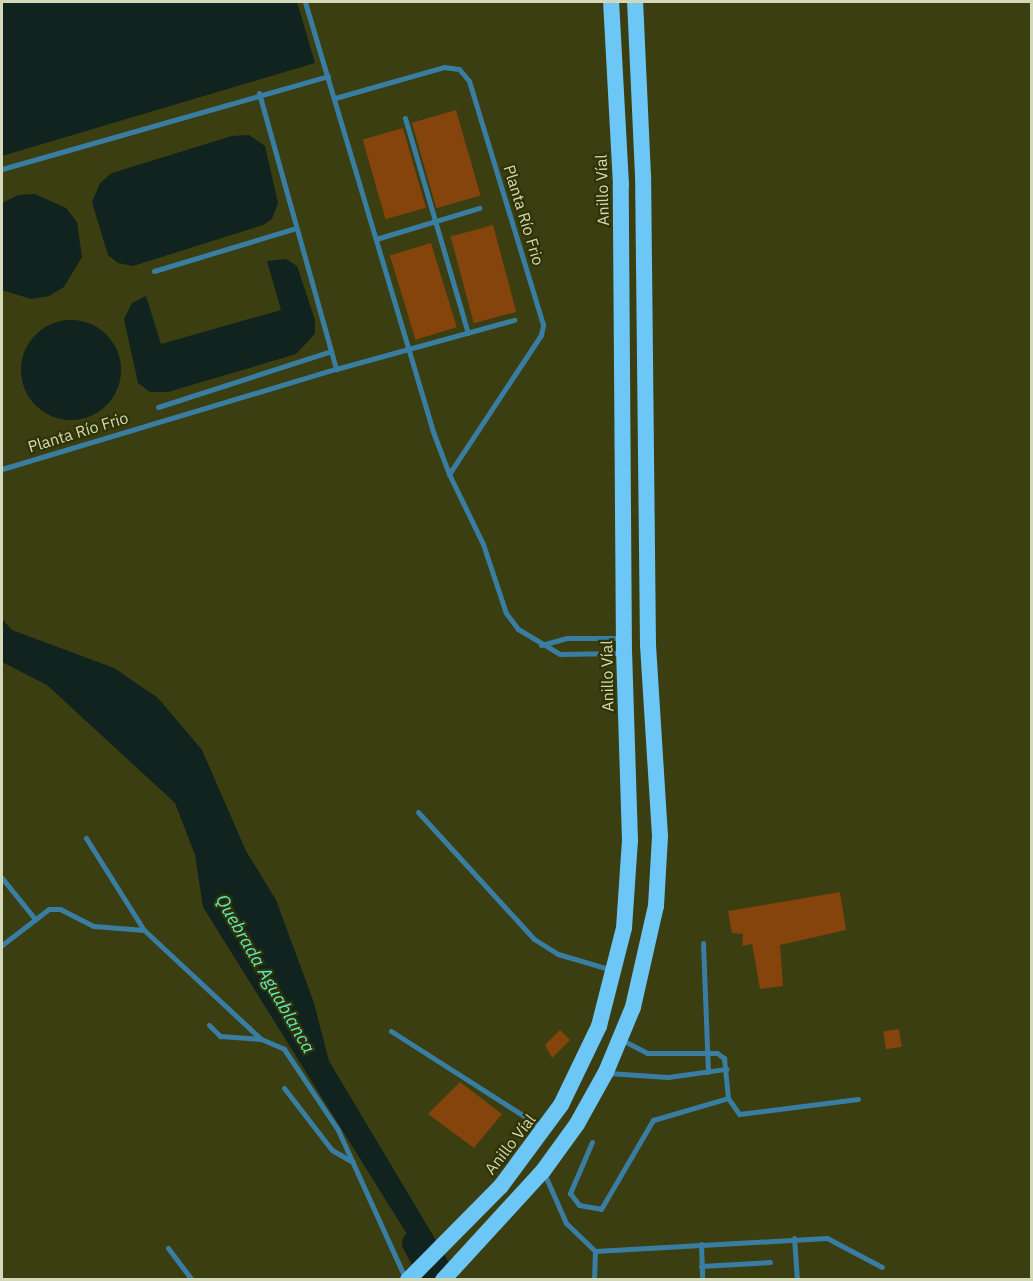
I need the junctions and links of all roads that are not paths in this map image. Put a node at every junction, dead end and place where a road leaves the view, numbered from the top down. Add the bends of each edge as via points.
1 (305, 2) edge
2 (611, 2) edge
3 (635, 2) edge
4 (328, 76) junction
5 (259, 93) junction
6 (335, 98) junction
7 (405, 118) dead end
8 (2, 169) edge
9 (479, 208) dead end
10 (436, 220) junction
11 (297, 228) junction
12 (376, 239) junction
13 (154, 271) dead end
14 (514, 320) dead end
15 (468, 333) junction
16 (331, 351) junction
17 (407, 351) junction
18 (336, 369) junction
19 (158, 407) dead end
20 (2, 469) edge
21 (449, 474) junction
22 (541, 645) junction
23 (624, 645) junction
24 (418, 812) dead end
25 (86, 838) dead end
26 (2, 878) edge
27 (35, 919) junction
28 (144, 930) junction
29 (703, 943) dead end
30 (2, 945) edge
31 (616, 971) junction
32 (209, 1025) dead end
33 (391, 1031) dead end
34 (261, 1039) junction
35 (621, 1040) junction
36 (708, 1050) junction
37 (726, 1069) junction
38 (708, 1071) junction
39 (606, 1072) junction
40 (285, 1088) dead end
41 (728, 1098) junction
42 (858, 1100) dead end
43 (545, 1129) junction
44 (592, 1142) dead end
45 (353, 1162) junction
46 (543, 1171) junction
47 (794, 1238) junction
48 (701, 1244) junction
49 (168, 1248) dead end
50 (595, 1251) junction
51 (770, 1262) dead end
52 (702, 1266) junction
53 (882, 1268) dead end
54 (408, 1278) edge
55 (192, 1280) edge
56 (442, 1280) edge
57 (594, 1280) edge
58 (702, 1280) edge
59 (797, 1280) edge

1 - 4 lane
2 - 23 highway, Anillo Víal via 621,185
3 - 35 highway via 643,176 648,645 660,836 650,940
4 - 5 lane
4 - 6 lane
5 - 8 lane
5 - 11 lane
6 - 12 lane
6 - 21 lane, Planta Río Frio via 444,67 459,69 469,81 543,325 541,335
7 - 10 lane
9 - 10 lane
10 - 12 lane
10 - 15 lane
11 - 13 lane
11 - 16 lane
12 - 17 lane
14 - 15 lane, Planta Río Frio
15 - 17 lane, Planta Río Frio
16 - 18 lane
16 - 19 lane
17 - 18 lane, Planta Río Frio
17 - 21 lane
18 - 20 lane, Planta Río Frio
21 - 22 lane via 483,544 506,613 518,629
22 - 23 lane via 568,638
22 - 23 lane via 560,654
23 - 31 highway, Anillo Víal via 629,885
24 - 31 lane via 534,939 558,954
25 - 28 lane
26 - 27 lane
27 - 28 lane via 49,909 60,909 94,926
27 - 30 lane
28 - 34 lane
29 - 36 lane
31 - 43 highway, Anillo Víal via 588,1053
32 - 34 lane via 220,1036 231,1039
33 - 43 lane
34 - 45 lane via 284,1049 338,1130
35 - 36 lane via 647,1053
35 - 39 highway
36 - 37 lane via 724,1058
36 - 38 lane
37 - 38 lane
37 - 41 lane
38 - 39 lane via 668,1077
39 - 46 highway via 577,1124
40 - 45 lane via 332,1150
41 - 42 lane via 739,1114
41 - 44 lane via 653,1120 643,1131 606,1206 593,1210 579,1205 570,1193
43 - 54 highway, Anillo Víal via 501,1186
45 - 54 lane
46 - 50 lane via 566,1223
46 - 56 highway
47 - 48 lane
47 - 53 lane via 827,1238
47 - 59 lane
48 - 50 lane
48 - 52 lane
49 - 55 lane
50 - 57 lane
51 - 52 lane
52 - 58 lane

